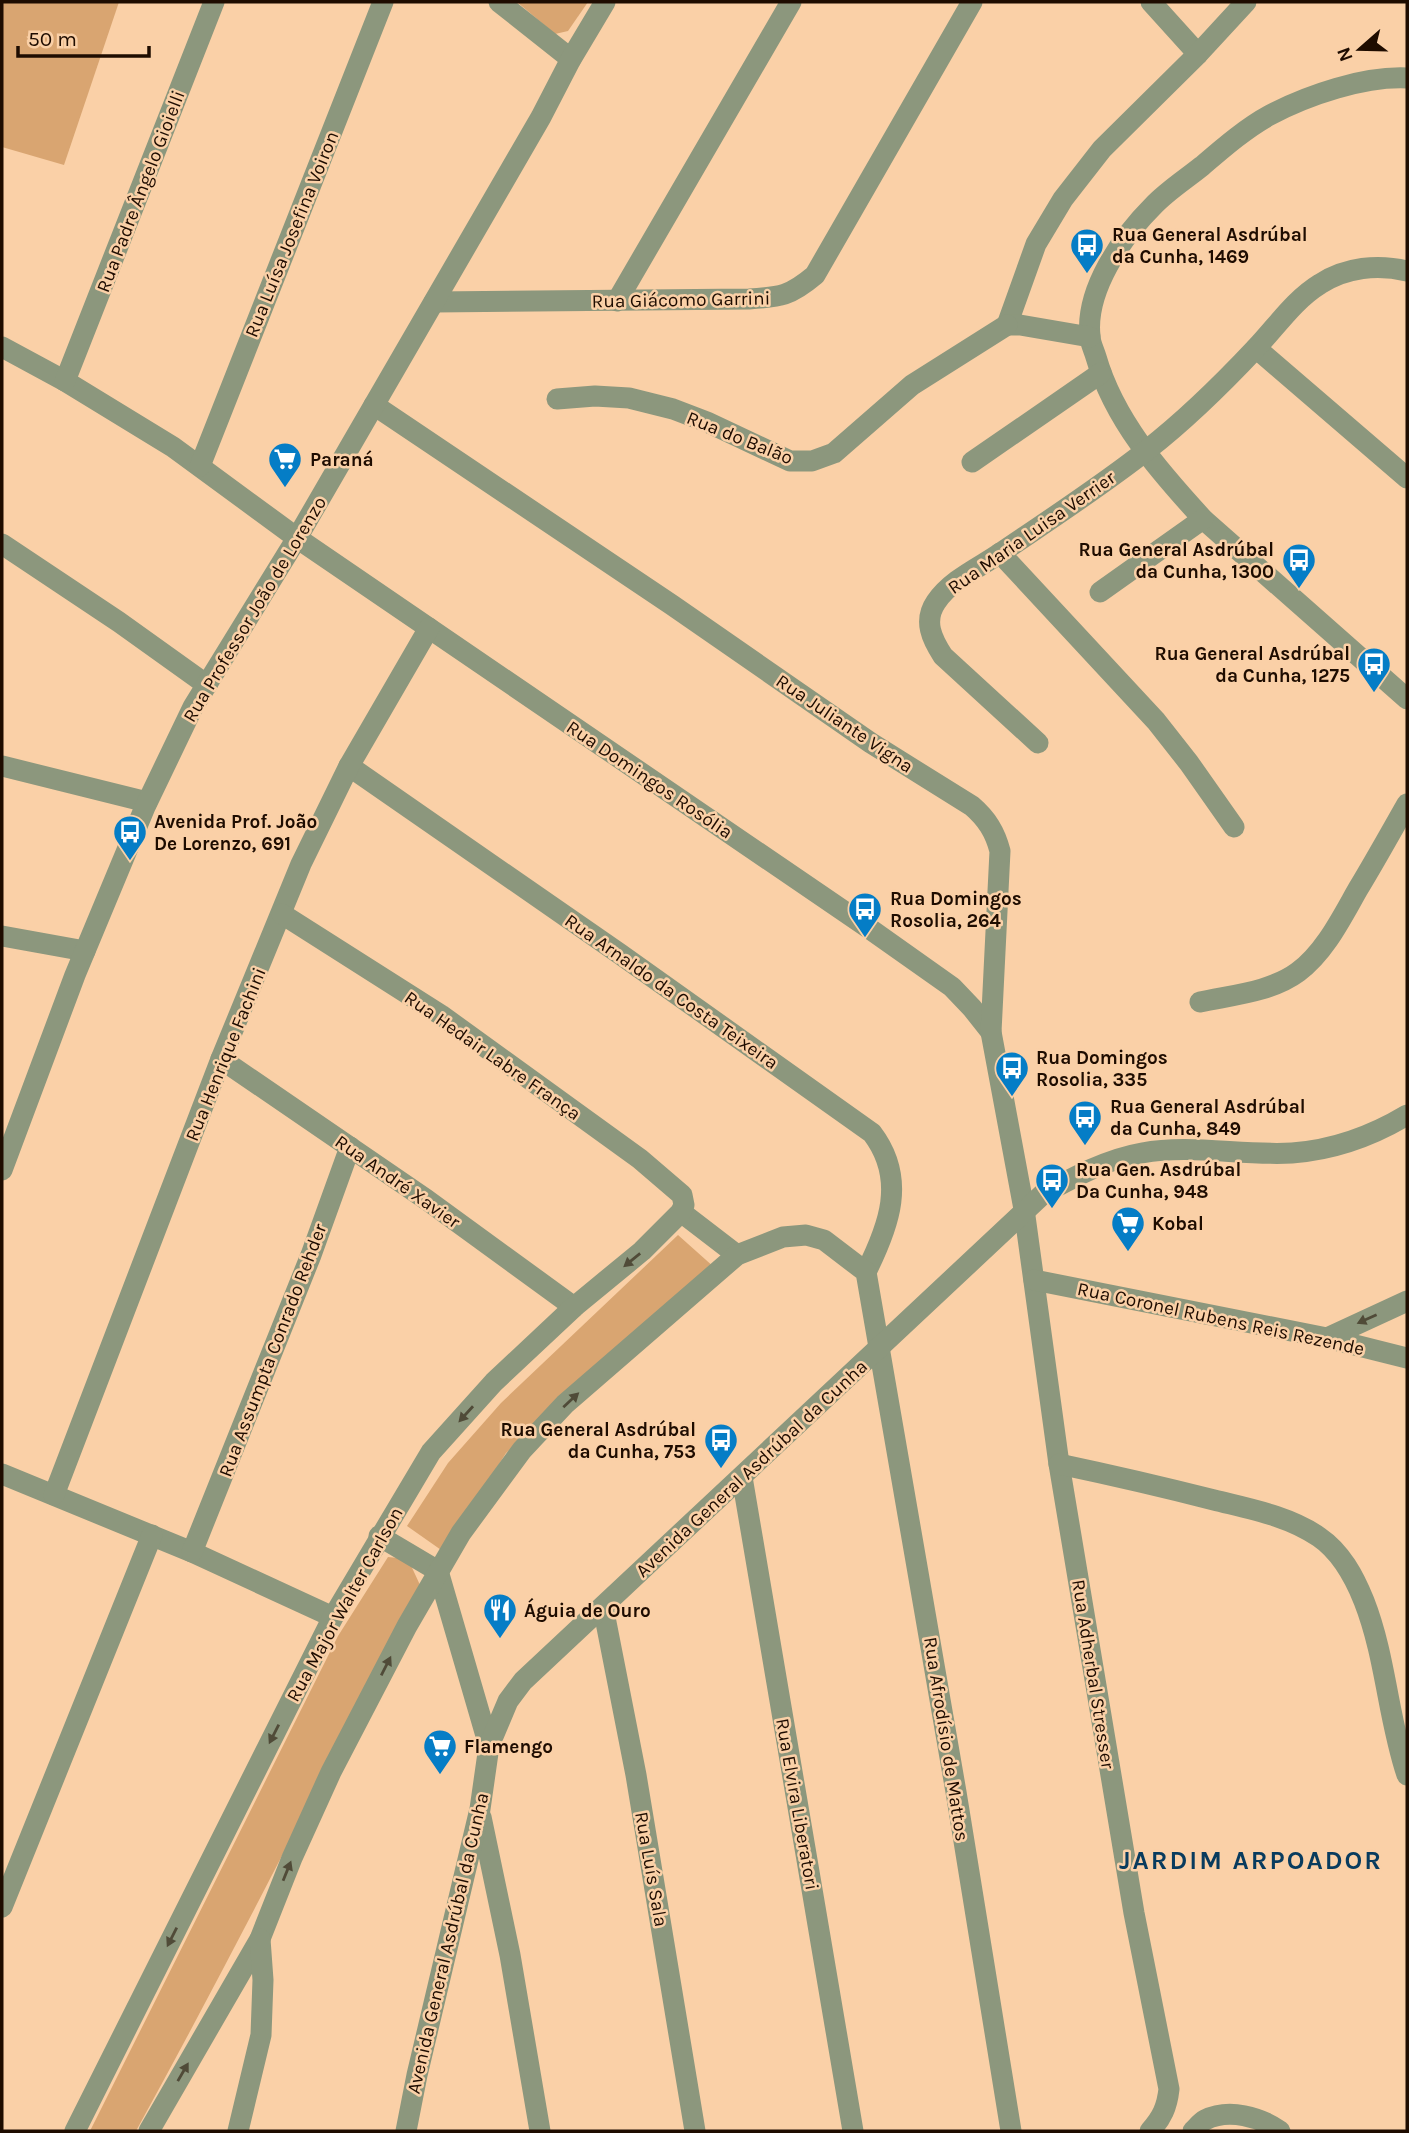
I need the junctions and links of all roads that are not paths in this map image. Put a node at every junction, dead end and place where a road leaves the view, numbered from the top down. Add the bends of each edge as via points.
1 (214, 2) edge
2 (383, 2) edge
3 (499, 2) edge
4 (605, 2) edge
5 (972, 2) edge
6 (1151, 2) edge
7 (1245, 2) edge
8 (784, 4) edge
9 (1198, 54) junction
10 (571, 59) junction
11 (1407, 78) edge
12 (1407, 271) edge
13 (617, 300) junction
14 (434, 302) junction
15 (1007, 325) junction
16 (1090, 337) junction
17 (2, 347) edge
18 (1256, 348) junction
19 (1101, 373) junction
20 (65, 381) junction
21 (557, 399) dead end
22 (374, 405) junction
23 (1145, 452) junction
24 (972, 462) dead end
25 (200, 466) junction
26 (1407, 478) edge
27 (1203, 519) junction
28 (297, 538) junction
29 (2, 544) edge
30 (1000, 553) junction
31 (1100, 592) dead end
32 (429, 628) junction
33 (207, 685) junction
34 (1407, 699) edge
35 (1038, 743) dead end
36 (2, 766) edge
37 (349, 766) junction
38 (147, 802) junction
39 (1407, 804) edge
40 (1234, 827) dead end
41 (282, 914) junction
42 (2, 936) edge
43 (85, 951) junction
44 (1200, 1002) dead end
45 (991, 1032) junction
46 (221, 1059) junction
47 (1407, 1115) edge
48 (350, 1147) junction
49 (2, 1170) edge
50 (1024, 1209) junction
51 (681, 1212) junction
52 (737, 1255) junction
53 (866, 1272) junction
54 (1034, 1280) junction
55 (1407, 1301) edge
56 (574, 1307) junction
57 (1327, 1338) junction
58 (880, 1347) junction
59 (1407, 1358) edge
60 (1059, 1464) junction
61 (2, 1474) edge
62 (742, 1477) junction
63 (54, 1495) junction
64 (152, 1535) junction
65 (379, 1536) junction
66 (192, 1552) junction
67 (438, 1571) junction
68 (603, 1607) junction
69 (333, 1617) junction
70 (489, 1746) junction
71 (1407, 1776) edge
72 (480, 1809) junction
73 (2, 1907) edge
74 (260, 1939) junction
75 (75, 2131) edge
76 (149, 2131) edge
77 (238, 2131) edge
78 (406, 2131) edge
79 (540, 2131) edge
80 (695, 2131) edge
81 (853, 2131) edge
82 (1011, 2131) edge
83 (1150, 2131) edge
84 (1193, 2131) edge
85 (1280, 2131) edge

1 - 20 street, Rua Padre Ângelo Gioielli
2 - 25 street, Rua Luísa Josefina Voiron
3 - 10 street
4 - 10 street, Rua Professor João de Lorenzo
5 - 13 street, Rua Giácomo Garrini via 815,275 795,292 776,297
6 - 9 street
7 - 9 street
8 - 13 street
9 - 15 street via 1102,149 1063,199 1036,244
10 - 14 street, Rua Professor João de Lorenzo
11 - 16 street via 1316,94 1269,116 1228,144 1153,206 1119,248 1099,281
12 - 18 street, Rua Maria Luisa Verrier via 1353,269 1320,284 1289,310
13 - 14 street, Rua Giácomo Garrini
14 - 22 street, Rua Professor João de Lorenzo
15 - 16 street
15 - 21 street, Rua do Balão via 912,385 834,453 812,461 790,461 707,422 629,398
16 - 19 street
17 - 20 street, Rua Domingos Rosólia
18 - 23 street, Rua Maria Luisa Verrier
18 - 26 street
19 - 23 street
19 - 24 street
20 - 25 street, Rua Domingos Rosólia
22 - 28 street, Rua Professor João de Lorenzo
22 - 45 street, Rua Juliante Vigna via 986,819 1000,851
23 - 27 street
23 - 30 street, Rua Maria Luisa Verrier
25 - 28 street, Rua Domingos Rosólia
27 - 31 street
27 - 34 street
28 - 32 street, Rua Domingos Rosólia
28 - 33 street, Rua Professor João de Lorenzo
29 - 33 street
30 - 35 street, Rua Maria Luisa Verrier via 948,587 934,604 931,638 943,656
30 - 40 street via 1156,720
32 - 37 street, Rua Henrique Fachini
32 - 45 street, Rua Domingos Rosólia via 931,971 952,987
33 - 38 street, Rua Professor João de Lorenzo
36 - 38 street
37 - 41 street, Rua Henrique Fachini
37 - 53 street, Rua Arnaldo da Costa Teixeira via 872,1133 888,1161 892,1196 884,1236
38 - 43 street, Rua Professor João de Lorenzo
39 - 44 street via 1316,955 1280,982
41 - 46 street, Rua Henrique Fachini
41 - 51 street, Rua Hedair Labre França via 441,1015 640,1160 682,1195
42 - 43 street
43 - 49 street, Rua Professor João de Lorenzo
45 - 50 street, Rua Juliante Vigna
46 - 48 street, Rua André Xavier
46 - 63 street, Rua Henrique Fachini
47 - 50 street, Avenida General Asdrúbal da Cunha via 1380,1131 1332,1147 1291,1153 1191,1149 1141,1153 1084,1172
48 - 56 street, Rua André Xavier
48 - 66 street, Rua Assumpta Conrado Rehder
50 - 54 street, Rua Adherbal Stresser
50 - 58 street, Avenida General Asdrúbal da Cunha
51 - 52 street
51 -> 56 street, Rua Major Walter Carlson
52 - 53 street via 783,1237 806,1235 824,1240
67 -> 52 street via 481,1503 565,1404
53 - 58 street
54 - 57 street, Rua Coronel Rubens Reis Rezende
54 - 60 street, Rua Adherbal Stresser
55 -> 57 street
56 -> 65 street, Rua Major Walter Carlson via 494,1382 430,1452
57 - 59 street, Rua Coronel Rubens Reis Rezende
58 - 62 street, Avenida General Asdrúbal da Cunha
58 - 82 street, Rua Afrodísio de Mattos
60 - 71 street via 1253,1509 1298,1524 1321,1538 1348,1566 1364,1602
60 - 83 street, Rua Adherbal Stresser via 1134,1913 1169,2089 1168,2104
61 - 63 street
62 - 68 street, Avenida General Asdrúbal da Cunha
62 - 81 street, Rua Elvira Liberatori
63 - 64 street
64 - 66 street
64 - 73 street
65 - 67 street
65 - 69 street, Rua Major Walter Carlson
66 - 69 street
67 - 70 street
74 -> 67 street via 331,1772
68 - 70 street, Avenida General Asdrúbal da Cunha via 523,1681 496,1724
68 - 80 street, Rua Luís Sala
69 -> 75 street, Rua Major Walter Carlson
70 - 72 street, Avenida General Asdrúbal da Cunha
72 - 78 street, Avenida General Asdrúbal da Cunha
72 - 79 street
76 -> 74 street
74 - 77 street via 264,1980 261,2035
84 - 85 street via 1205,2120 1229,2114 1250,2116

